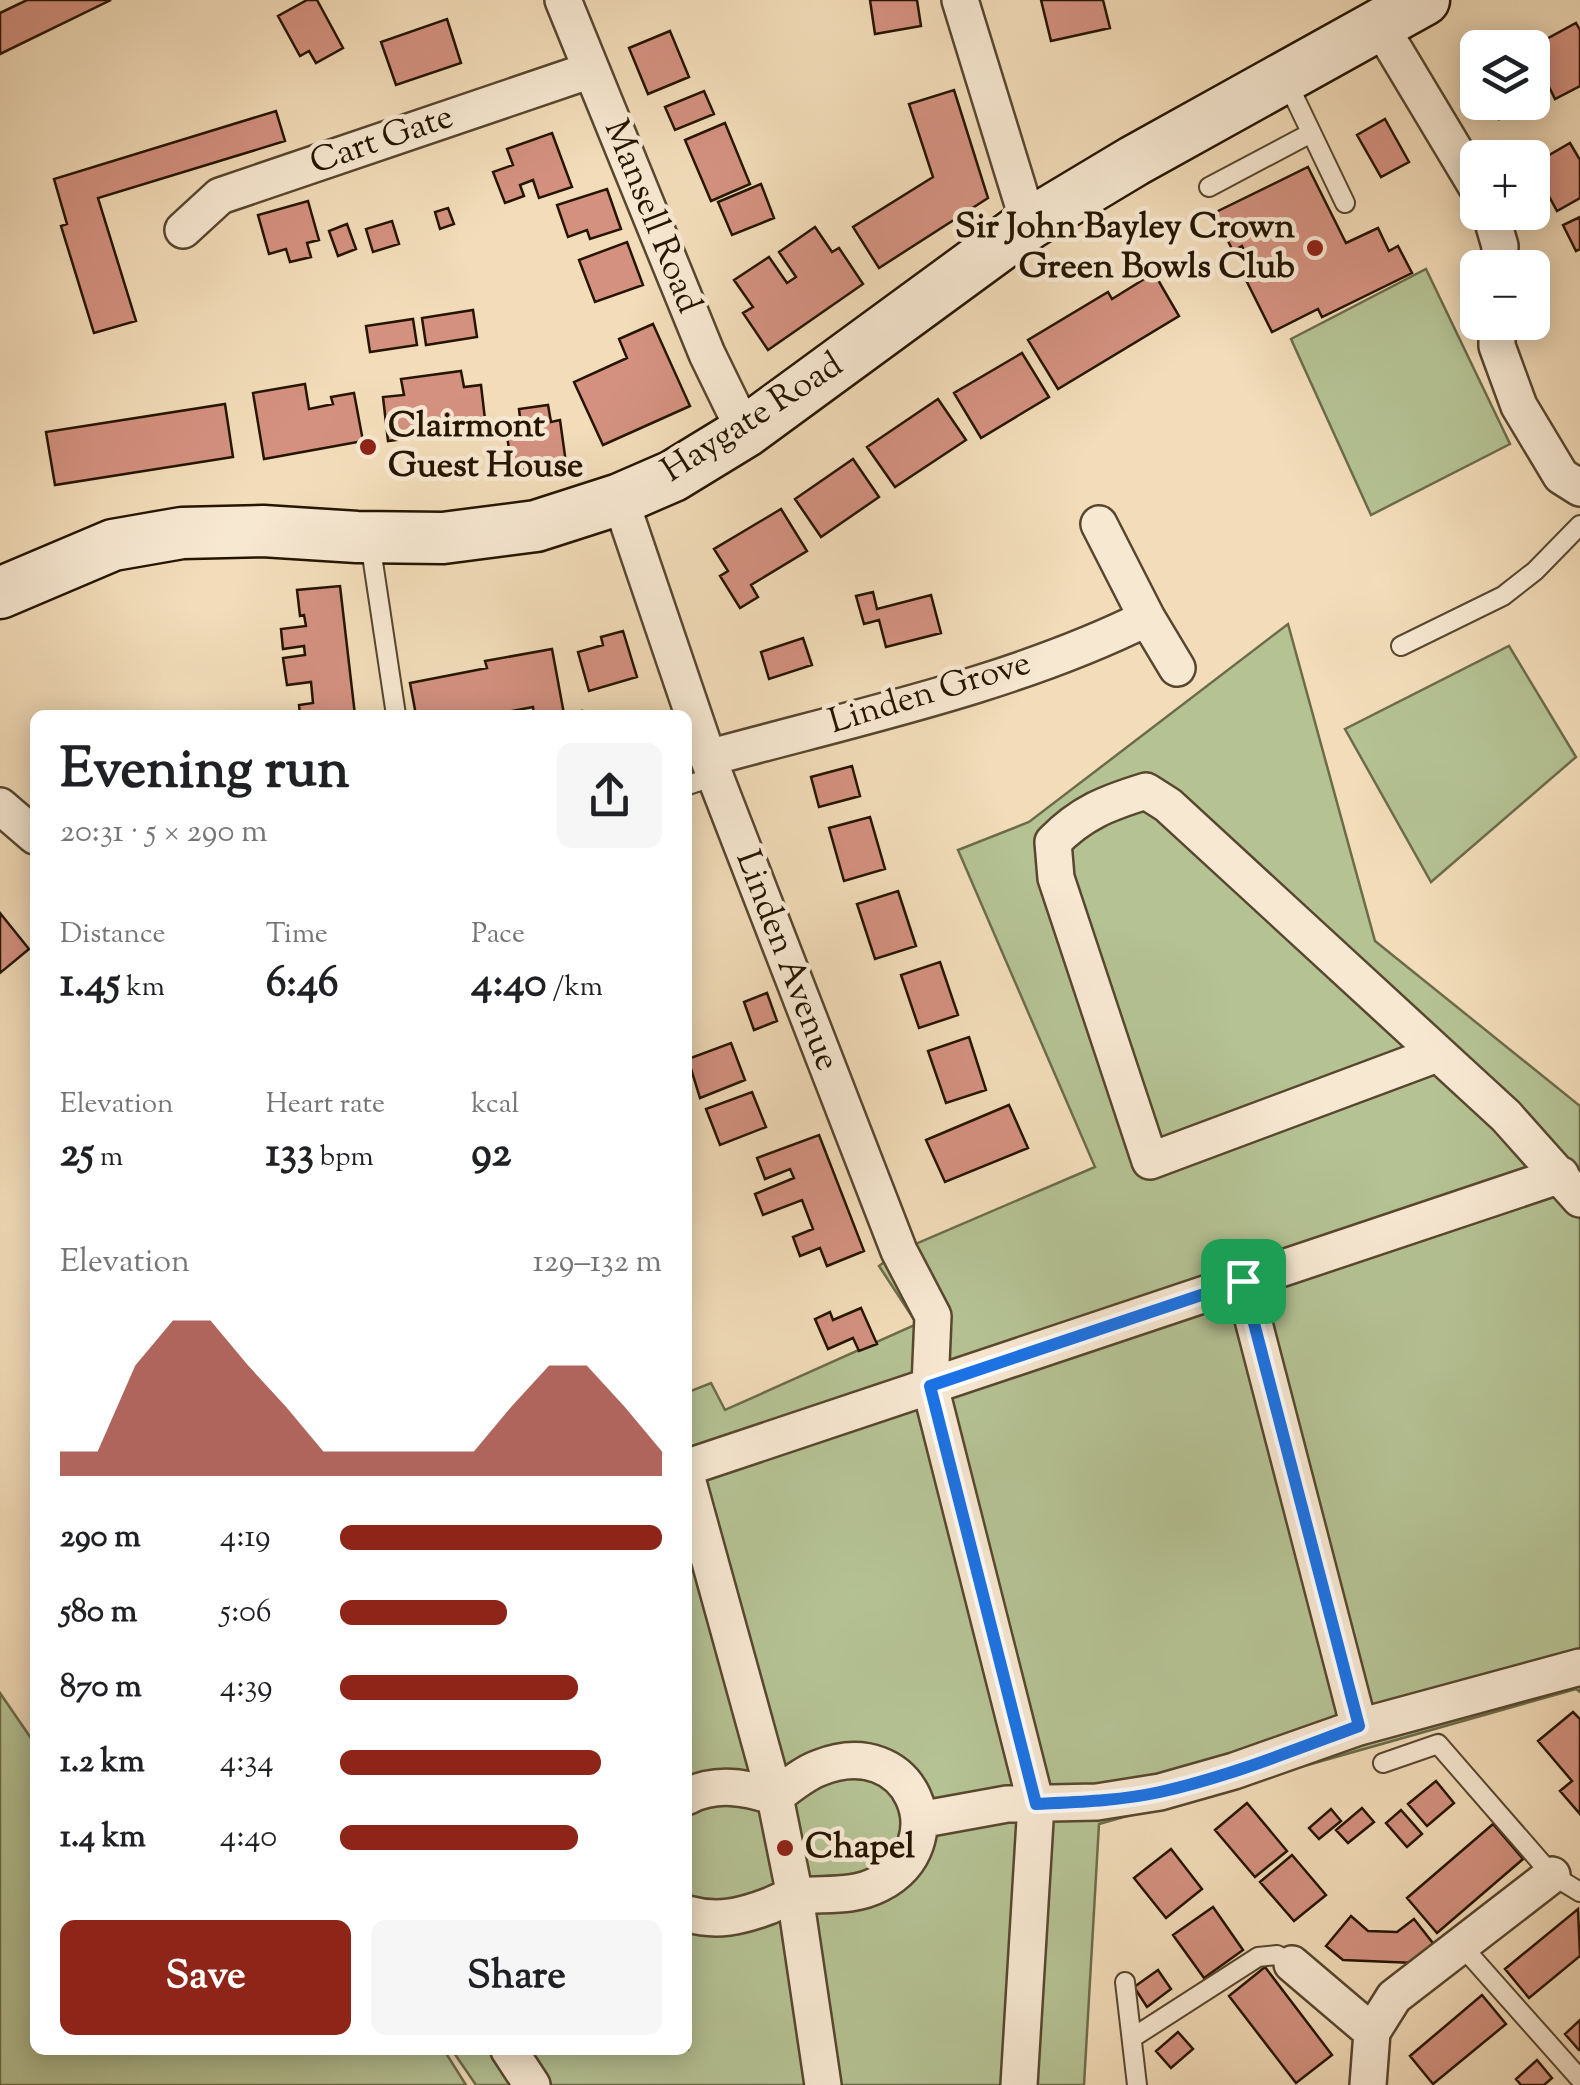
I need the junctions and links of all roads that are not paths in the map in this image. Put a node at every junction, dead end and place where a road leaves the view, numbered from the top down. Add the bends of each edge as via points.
1 (564, 0) edge
2 (960, 0) edge
3 (1424, 0) edge
4 (1379, 24) junction
5 (591, 70) junction
6 (1284, 77) junction
7 (1311, 132) junction
8 (1460, 159) edge
9 (1208, 187) dead end
10 (1345, 203) dead end
11 (1029, 224) junction
12 (183, 230) dead end
13 (1497, 340) edge
14 (746, 432) junction
15 (1580, 488) edge
16 (620, 498) junction
17 (1099, 524) dead end
18 (1580, 525) edge
19 (369, 537) junction
20 (0, 593) edge
21 (1148, 618) junction
22 (1401, 646) dead end
23 (1177, 668) dead end
24 (395, 710) edge
25 (684, 710) edge
26 (692, 737) edge
27 (703, 773) edge
28 (1437, 1054) junction
29 (1570, 1187) edge
30 (1243, 1281) junction
31 (930, 1386) junction
32 (692, 1466) edge
33 (692, 1496) edge
34 (1580, 1667) edge
35 (1359, 1726) junction
36 (1383, 1763) dead end
37 (692, 1794) edge
38 (775, 1797) junction
39 (1036, 1804) junction
40 (919, 1820) junction
41 (1566, 1884) edge
42 (795, 1896) junction
43 (692, 1915) edge
44 (1461, 1945) junction
45 (1292, 1964) joint
46 (1125, 1982) dead end
47 (1372, 2032) junction
48 (1132, 2038) junction
49 (512, 2055) edge
50 (1580, 2079) edge
51 (532, 2085) edge
52 (823, 2085) edge
53 (1018, 2085) edge
54 (1136, 2085) edge
55 (1368, 2085) edge

1 - 5 street, Mansell Road
2 - 11 street
3 - 4 street, Haygate Road
4 - 6 street, Haygate Road
4 - 8 street
5 - 12 street, Cart Gate via 220,196
5 - 14 street, Mansell Road
6 - 7 lane
6 - 11 street, Haygate Road
7 - 9 lane
7 - 10 lane
11 - 14 street, Haygate Road
13 - 15 street via 1519,406 1561,476
14 - 16 street, Haygate Road
16 - 19 street, Haygate Road via 536,526 443,538
16 - 25 street, Linden Avenue
17 - 21 street
18 - 22 lane via 1504,596
19 - 20 street, Haygate Road via 182,533 113,545
19 - 24 lane
21 - 23 street
21 - 27 street, Linden Grove via 1098,642
26 - 27 street, Linden Avenue
27 - 31 street, Linden Avenue via 899,1251 933,1316
28 - 28 street via 1150,1161 1056,878 1052,842 1075,819 1146,791
28 - 29 street
29 - 30 street
30 - 31 street
30 - 35 street
31 - 32 street
31 - 39 street, Linden Avenue
33 - 38 street
34 - 35 street
35 - 39 street via 1160,1792
36 - 41 lane via 1438,1744
37 - 38 street via 726,1787
38 - 40 street via 819,1768 863,1760 901,1776
38 - 42 street
39 - 40 street
39 - 53 street, Linden Avenue
40 - 42 street via 908,1858 883,1883 855,1894
41 - 44 street
42 - 43 street via 742,1916
42 - 52 street
44 - 47 street via 1394,1997
44 - 50 lane
45 - 47 street
45 - 48 lane via 1258,1957
46 - 48 lane
47 - 55 street
48 - 54 lane
49 - 51 street

